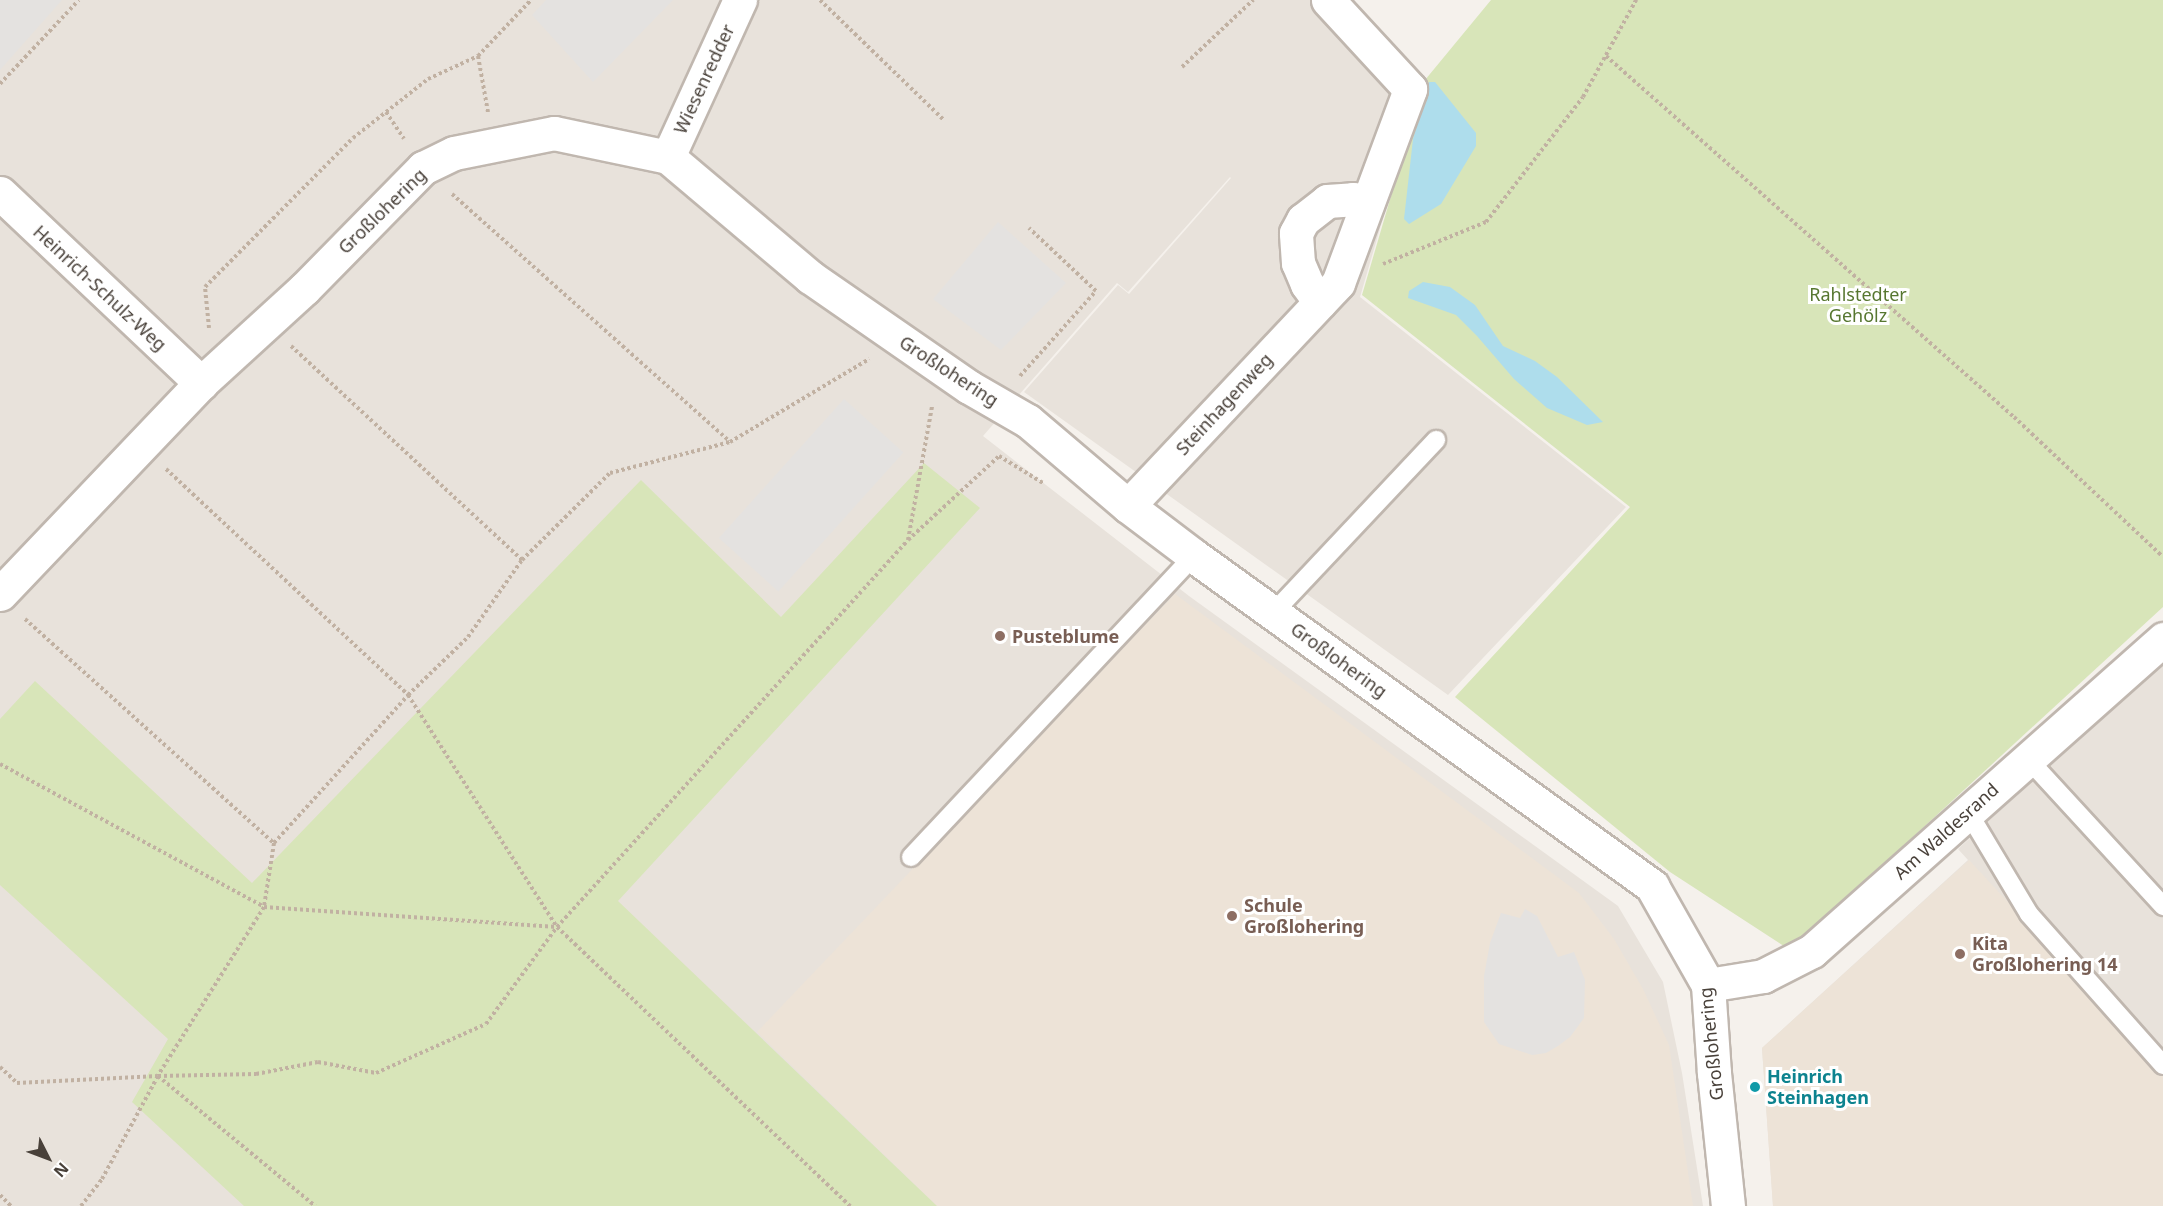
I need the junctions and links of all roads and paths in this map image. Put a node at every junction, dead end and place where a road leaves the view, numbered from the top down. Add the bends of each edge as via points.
1 (79, 0) edge
2 (531, 0) edge
3 (740, 0) edge
4 (820, 0) edge
5 (1253, 0) edge
6 (1328, 0) edge
7 (1636, 0) edge
8 (1606, 56) junction
9 (478, 57) junction
10 (1182, 67) dead end
11 (0, 84) edge
12 (943, 119) dead end
13 (493, 143) junction
14 (668, 157) junction
15 (423, 168) junction
16 (0, 193) edge
17 (1368, 202) junction
18 (1029, 228) dead end
19 (1329, 292) junction
20 (266, 323) junction
21 (901, 340) junction
22 (208, 377) junction
23 (996, 403) junction
24 (932, 406) dead end
25 (1436, 440) dead end
26 (730, 441) junction
27 (142, 446) junction
28 (1046, 485) dead end
29 (1128, 506) junction
30 (908, 540) junction
31 (1194, 556) junction
32 (2163, 557) edge
33 (522, 560) junction
34 (0, 594) edge
35 (1274, 613) junction
36 (23, 618) dead end
37 (2162, 642) edge
38 (408, 695) junction
39 (2028, 759) junction
40 (0, 764) edge
41 (1968, 812) junction
42 (274, 843) junction
43 (911, 857) dead end
44 (2163, 906) edge
45 (264, 907) junction
46 (557, 927) junction
47 (1708, 985) junction
48 (2163, 1065) edge
49 (0, 1067) edge
50 (158, 1076) junction
51 (0, 1196) edge
52 (10, 1206) edge
53 (81, 1206) edge
54 (315, 1206) edge
55 (850, 1206) edge
56 (1728, 1206) edge

1 - 11 path
2 - 9 path
3 - 14 street, Wiesenredder
4 - 12 path
5 - 10 path
6 - 17 street, Steinhagenweg via 1410,89
7 - 8 path
8 - 19 path via 1583,97 1486,222
8 - 32 path via 2014,417
9 - 13 path
9 - 22 path via 428,80 353,138 204,287
13 - 14 street, Großlohering via 554,133
13 - 15 street, Großlohering via 454,153
14 - 21 street, Großlohering via 810,277
15 - 20 street, Großlohering
15 - 26 path
16 - 22 street, Heinrich-Schulz-Weg
17 - 19 street, Steinhagenweg
17 - 19 street via 1327,201 1302,220 1296,233 1298,263 1307,285
18 - 23 path via 1096,291
19 - 29 street, Steinhagenweg
20 - 22 street, Großlohering
20 - 33 path
21 - 23 street, Großlohering
21 - 26 path
22 - 27 street, Großlohering
23 - 29 street, Großlohering via 1028,421
24 - 30 path
25 - 35 lane
26 - 33 path via 610,473
27 - 34 street, Großlohering
27 - 38 path
28 - 30 path via 999,456
29 - 31 street, Großlohering
30 - 46 path
31 - 35 street, Großlohering
31 - 43 lane
33 - 38 path via 468,637
35 - 47 street, Großlohering via 1652,886
36 - 42 path
37 - 39 street, Am Waldesrand
38 - 42 path
38 - 46 path
39 - 41 street, Am Waldesrand
39 - 44 lane
40 - 45 path
41 - 47 street, Am Waldesrand via 1812,951 1763,976
41 - 48 lane via 2029,914
42 - 45 path
45 - 46 path
45 - 50 path
46 - 50 path via 486,1024 376,1073 318,1062 256,1074
46 - 55 path
47 - 56 street, Großlohering
49 - 50 path via 17,1083
50 - 53 path via 102,1179
50 - 54 path
51 - 52 path

